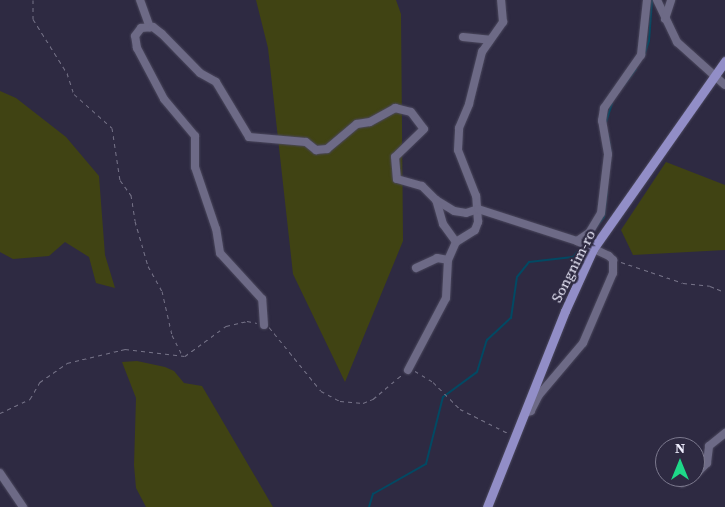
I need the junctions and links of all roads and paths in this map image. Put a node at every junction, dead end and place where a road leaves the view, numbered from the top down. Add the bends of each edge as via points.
1 (33, 0) edge
2 (140, 0) edge
3 (501, 0) edge
4 (647, 0) edge
5 (658, 0) edge
6 (671, 0) edge
7 (665, 19) junction
8 (150, 27) junction
9 (463, 37) dead end
10 (490, 40) junction
11 (725, 61) edge
12 (714, 76) junction
13 (725, 86) edge
14 (436, 200) junction
15 (478, 209) junction
16 (577, 241) junction
17 (456, 242) junction
18 (593, 249) junction
19 (448, 260) junction
20 (613, 260) junction
21 (416, 268) dead end
22 (725, 292) edge
23 (264, 325) junction
24 (182, 356) junction
25 (408, 370) junction
26 (0, 413) edge
27 (525, 413) junction
28 (725, 433) edge
29 (515, 438) junction
30 (705, 465) edge
31 (0, 473) edge
32 (23, 507) edge
33 (487, 507) edge

1 - 24 path via 33,19 68,73 74,94 112,128 120,180 131,195 147,261 162,290 172,335
2 - 8 street
3 - 10 street via 503,22
4 - 16 street via 641,55 604,108 602,121 608,154 601,214 589,233
5 - 7 street
6 - 7 street
7 - 12 street via 677,42
8 - 14 street via 177,45 200,73 216,82 249,137 306,142 316,150 327,149 357,124 370,122 395,108 411,112 424,129 395,157 397,178 422,186
8 - 23 street via 141,28 135,36 137,48 164,99 195,136 195,168 216,229 220,253 262,300
9 - 10 street
10 - 15 street via 478,66 457,139 460,162 472,185
11 - 12 main road, Songnim-ro
12 - 13 street
12 - 18 main road, Songnim-ro
14 - 15 street via 454,211 466,213
14 - 17 street via 443,224
15 - 16 street
15 - 17 street via 475,230
16 - 18 street
17 - 19 street
18 - 20 street
18 - 27 main road, Songnim-ro
19 - 21 street via 437,258
19 - 25 street via 446,298
20 - 22 path via 683,283 710,286
20 - 27 street via 606,291 582,342 539,395 531,411
23 - 24 path via 248,321 226,326
23 - 25 path via 321,391 340,401 372,399
24 - 26 path via 126,349 67,363 40,382 30,399
25 - 29 path via 419,372 460,409
27 - 29 main road, Songnim-ro
28 - 30 street via 709,446
29 - 33 main road, Songnim-ro
31 - 32 street

